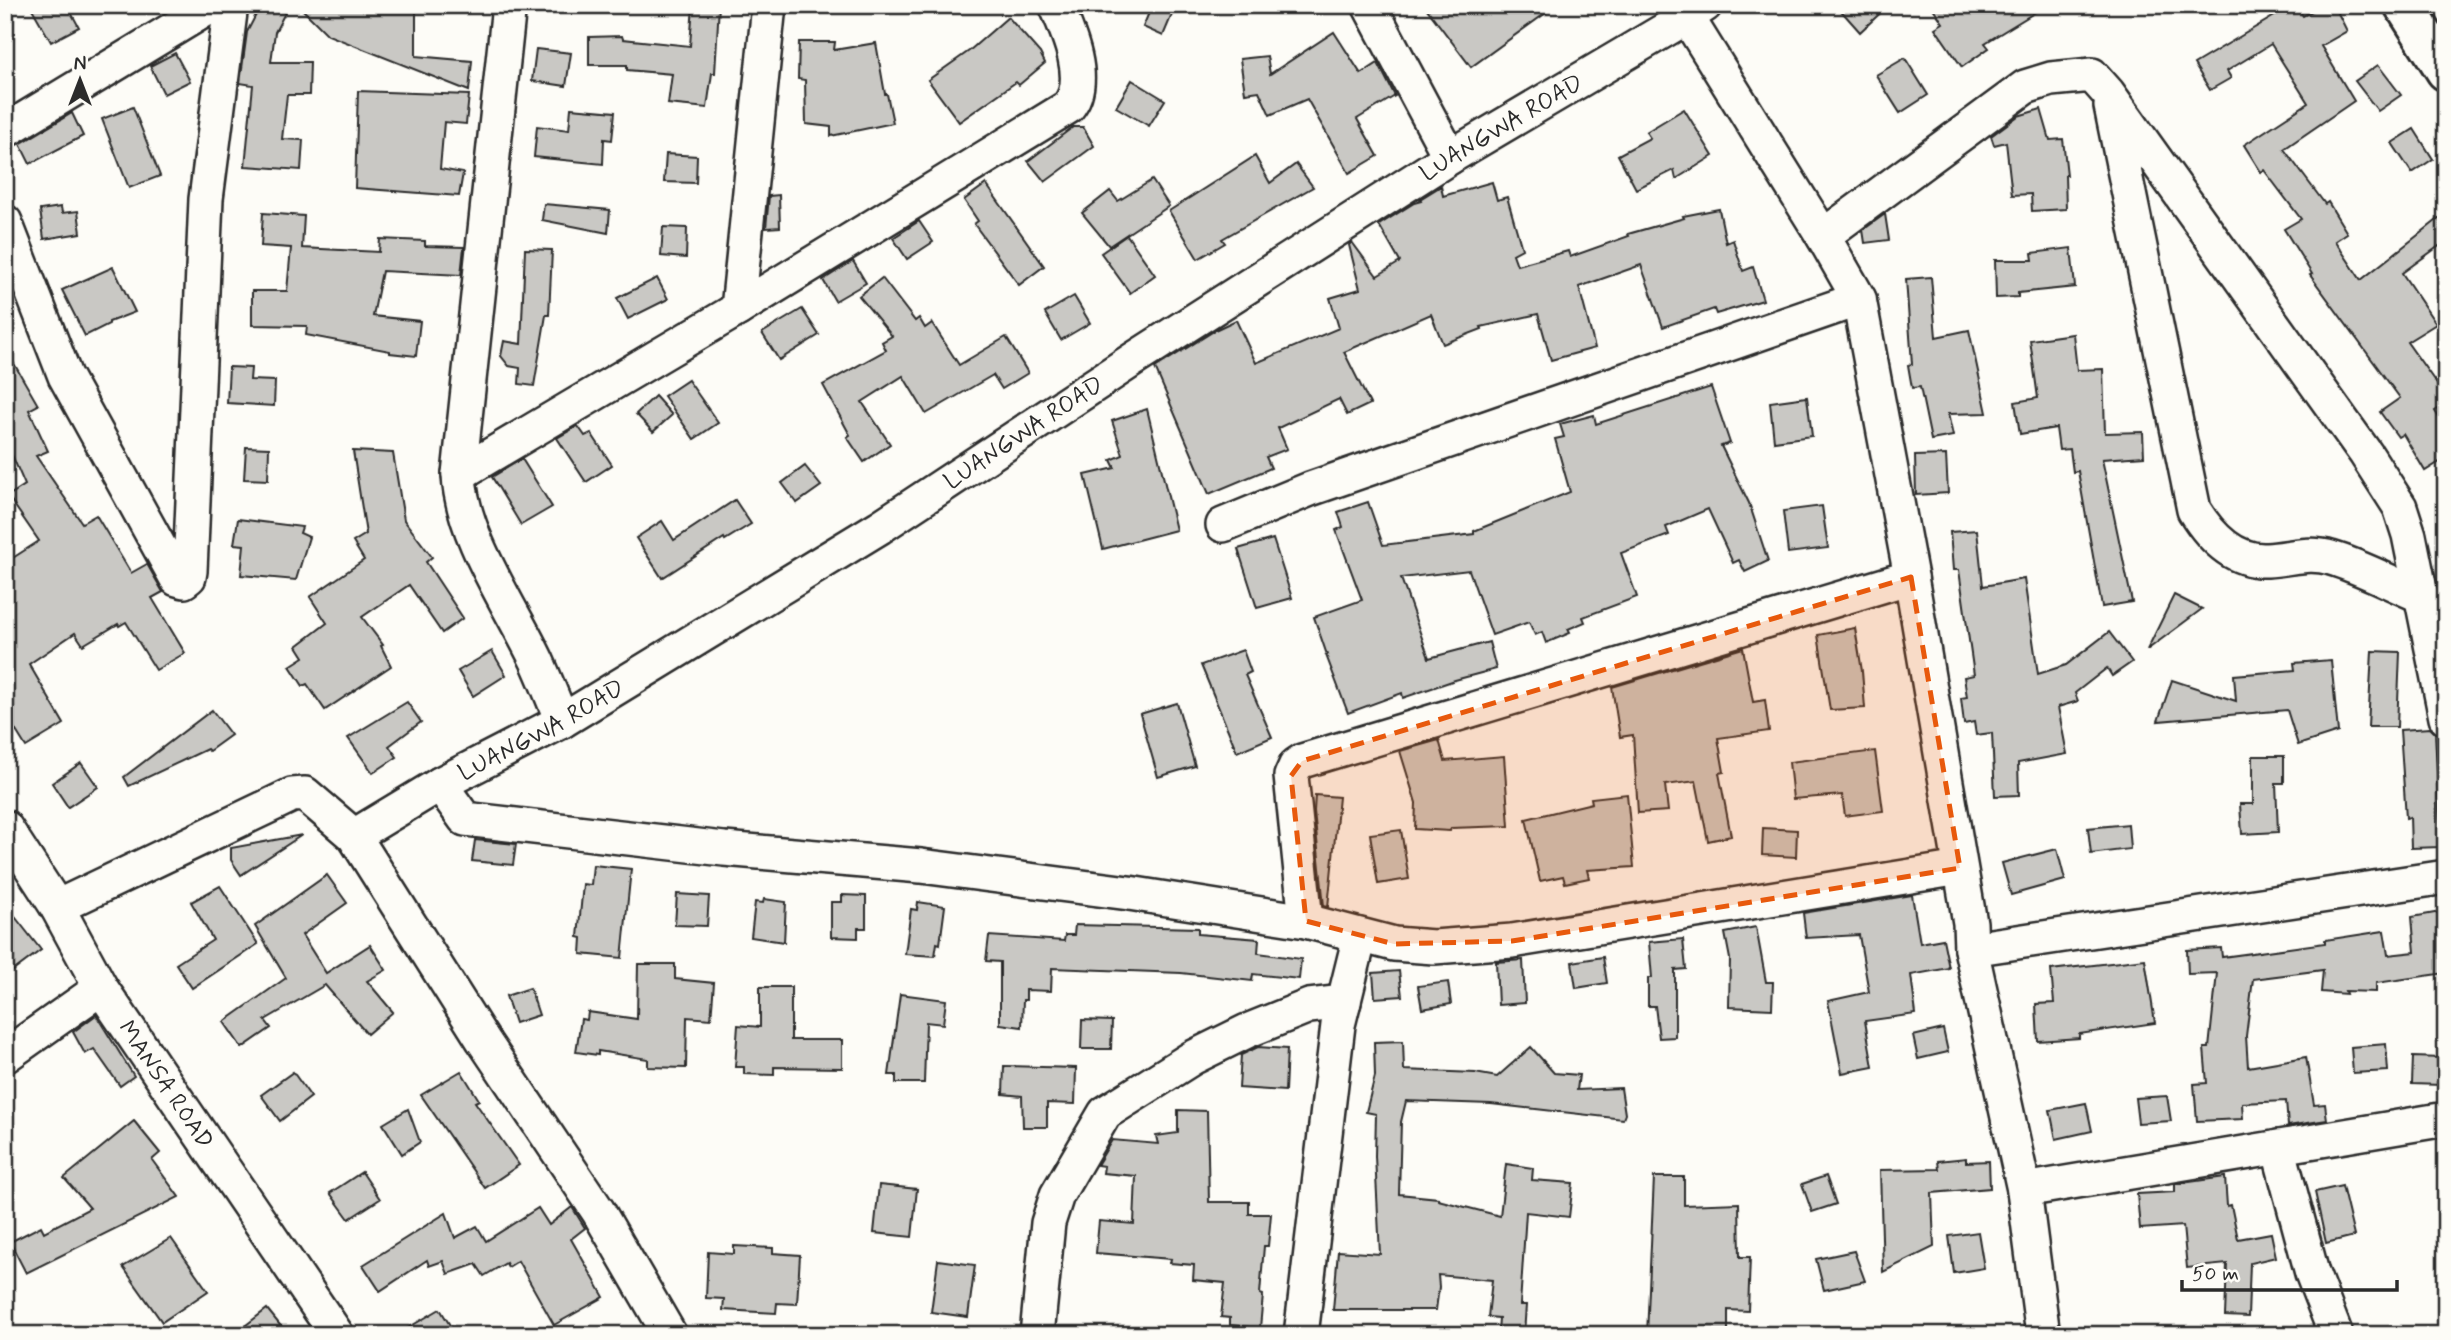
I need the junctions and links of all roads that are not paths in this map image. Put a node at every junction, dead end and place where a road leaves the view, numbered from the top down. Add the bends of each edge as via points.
1 (213, 5) edge
2 (231, 5) edge
3 (509, 5) edge
4 (769, 5) edge
5 (1056, 5) edge
6 (1369, 5) edge
7 (2404, 5) edge
8 (1696, 11) edge
9 (2446, 71) edge
10 (2108, 93) junction
11 (5, 131) edge
12 (1450, 157) junction
13 (5, 222) edge
14 (1823, 236) junction
15 (1859, 299) junction
16 (738, 309) junction
17 (459, 474) junction
18 (1223, 525) dead end
19 (1911, 577) junction
20 (2422, 596) junction
21 (2446, 718) edge
22 (562, 721) junction
23 (440, 785) junction
24 (5, 827) edge
25 (354, 836) junction
26 (1960, 868) junction
27 (2446, 877) edge
28 (57, 907) junction
29 (1306, 921) junction
30 (1360, 936) junction
31 (1971, 949) junction
32 (101, 988) junction
33 (1344, 1002) junction
34 (5, 1056) edge
35 (2446, 1119) edge
36 (2278, 1147) junction
37 (2024, 1190) junction
38 (337, 1335) edge
39 (670, 1335) edge
40 (1037, 1335) edge
41 (1301, 1335) edge
42 (2043, 1335) edge
43 (2336, 1335) edge

1 - 11 street
2 - 13 street via 206,199 190,571 184,581 177,579 65,376
3 - 17 street
4 - 16 street
5 - 16 street via 1070,35 1075,64 1074,95 1068,107
6 - 12 street
7 - 9 main road
8 - 12 street, LUANGWA ROAD
8 - 14 street
10 - 14 street via 2092,75 2025,87
10 - 20 street via 2385,482 2400,507
10 - 20 street via 2194,510 2231,551 2247,558 2309,554 2331,558
12 - 22 street, LUANGWA ROAD via 880,527
14 - 15 street
15 - 18 street via 1310,489
15 - 19 street
16 - 17 street
17 - 22 street via 476,540
19 - 26 street
19 - 29 street via 1302,761 1291,776
20 - 21 street
22 - 23 street, LUANGWA ROAD
23 - 25 street, LUANGWA ROAD
23 - 29 street via 466,819 921,866
24 - 28 street, MANSA ROAD
25 - 28 street via 305,794 292,795
25 - 39 street via 598,1211
26 - 30 street via 1511,941 1434,947
26 - 31 street
27 - 31 street
28 - 32 street, MANSA ROAD
29 - 30 street
30 - 33 street
31 - 37 street
32 - 34 street
32 - 38 street, MANSA ROAD
33 - 40 street via 1309,1006 1247,1031 1192,1058 1105,1112 1057,1195 1048,1223
33 - 41 street
35 - 36 street
36 - 37 street
36 - 43 street via 2312,1273
37 - 42 street

